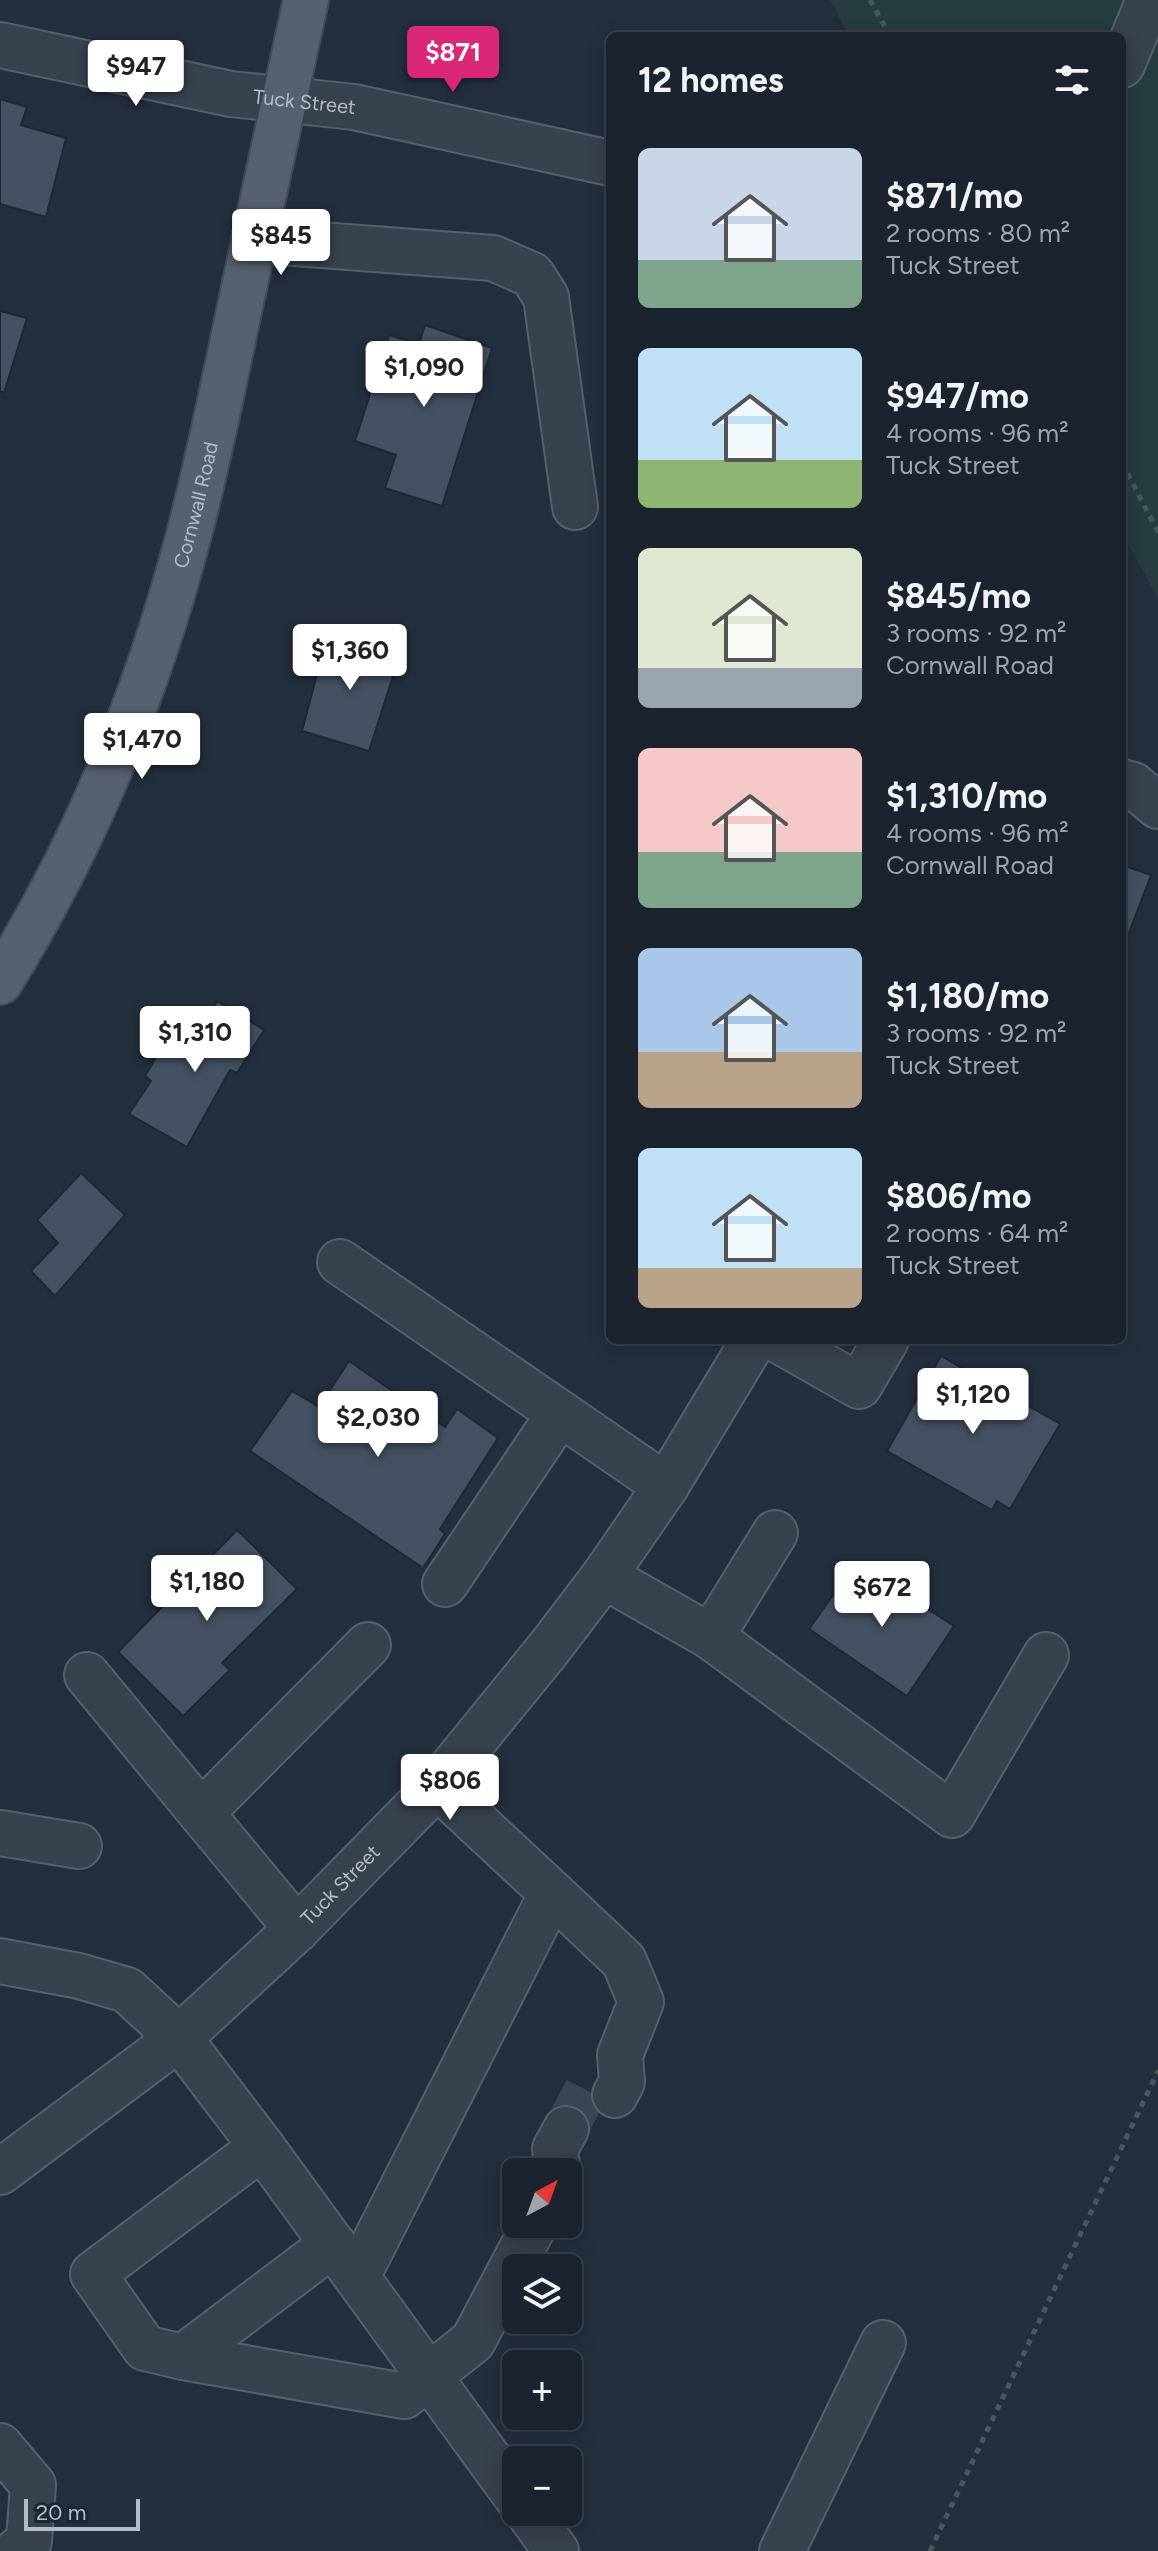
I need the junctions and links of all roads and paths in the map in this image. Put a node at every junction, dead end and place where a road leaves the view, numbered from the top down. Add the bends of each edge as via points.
1 (306, 0) edge
2 (870, 0) edge
3 (1149, 0) edge
4 (888, 32) edge
5 (0, 45) edge
6 (1126, 55) edge
7 (284, 100) junction
8 (606, 162) edge
9 (254, 240) junction
10 (1126, 471) edge
11 (575, 507) dead end
12 (1158, 532) edge
13 (1126, 783) edge
14 (1158, 806) edge
15 (0, 982) edge
16 (340, 1262) dead end
17 (752, 1344) edge
18 (785, 1344) edge
19 (884, 1344) edge
20 (560, 1413) junction
21 (666, 1486) junction
22 (775, 1533) dead end
23 (604, 1576) junction
24 (445, 1584) dead end
25 (711, 1637) junction
26 (368, 1645) dead end
27 (1046, 1655) dead end
28 (87, 1675) dead end
29 (437, 1786) junction
30 (201, 1813) junction
31 (0, 1833) edge
32 (79, 1846) dead end
33 (552, 1893) junction
34 (297, 1929) junction
35 (0, 1961) edge
36 (179, 2038) junction
37 (1158, 2071) edge
38 (609, 2077) tunnel mouth
39 (262, 2147) junction
40 (575, 2148) tunnel mouth
41 (556, 2158) edge
42 (0, 2172) edge
43 (528, 2238) edge
44 (345, 2260) junction
45 (883, 2343) dead end
46 (183, 2357) junction
47 (430, 2377) junction
48 (0, 2446) edge
49 (502, 2477) edge
50 (538, 2526) edge
51 (17, 2551) edge
52 (556, 2551) edge
53 (782, 2551) edge
54 (930, 2551) edge

1 - 7 main road, Cornwall Road
2 - 4 path
3 - 6 street
5 - 7 street, Tuck Street via 231,94
7 - 8 street, Tuck Street via 354,107
7 - 9 main road, Cornwall Road
9 - 11 street via 493,258 532,275 546,297
9 - 15 main road, Cornwall Road via 188,538 144,680 86,823
10 - 12 path
13 - 14 street
16 - 20 street
17 - 21 street, Tuck Street
18 - 19 street via 859,1386
20 - 21 street
20 - 24 street
21 - 23 street, Tuck Street
22 - 25 street
23 - 25 street
23 - 29 street, Tuck Street
25 - 27 street via 952,1815
26 - 30 street
28 - 30 street
29 - 33 street
29 - 34 street, Tuck Street
30 - 34 street
31 - 32 street
33 - 38 street via 624,1961 641,2002
33 - 44 street
34 - 36 street, Tuck Street
35 - 36 street via 127,1990
36 - 39 street
36 - 42 street, Tuck Street
37 - 54 path
39 - 44 street
39 - 46 street via 93,2274 145,2348
40 - 41 street via 555,2149
43 - 47 street via 473,2341
44 - 46 street
44 - 47 street
45 - 53 street
46 - 47 street via 404,2396
47 - 49 street
48 - 51 street via 33,2485 29,2541
50 - 52 street

